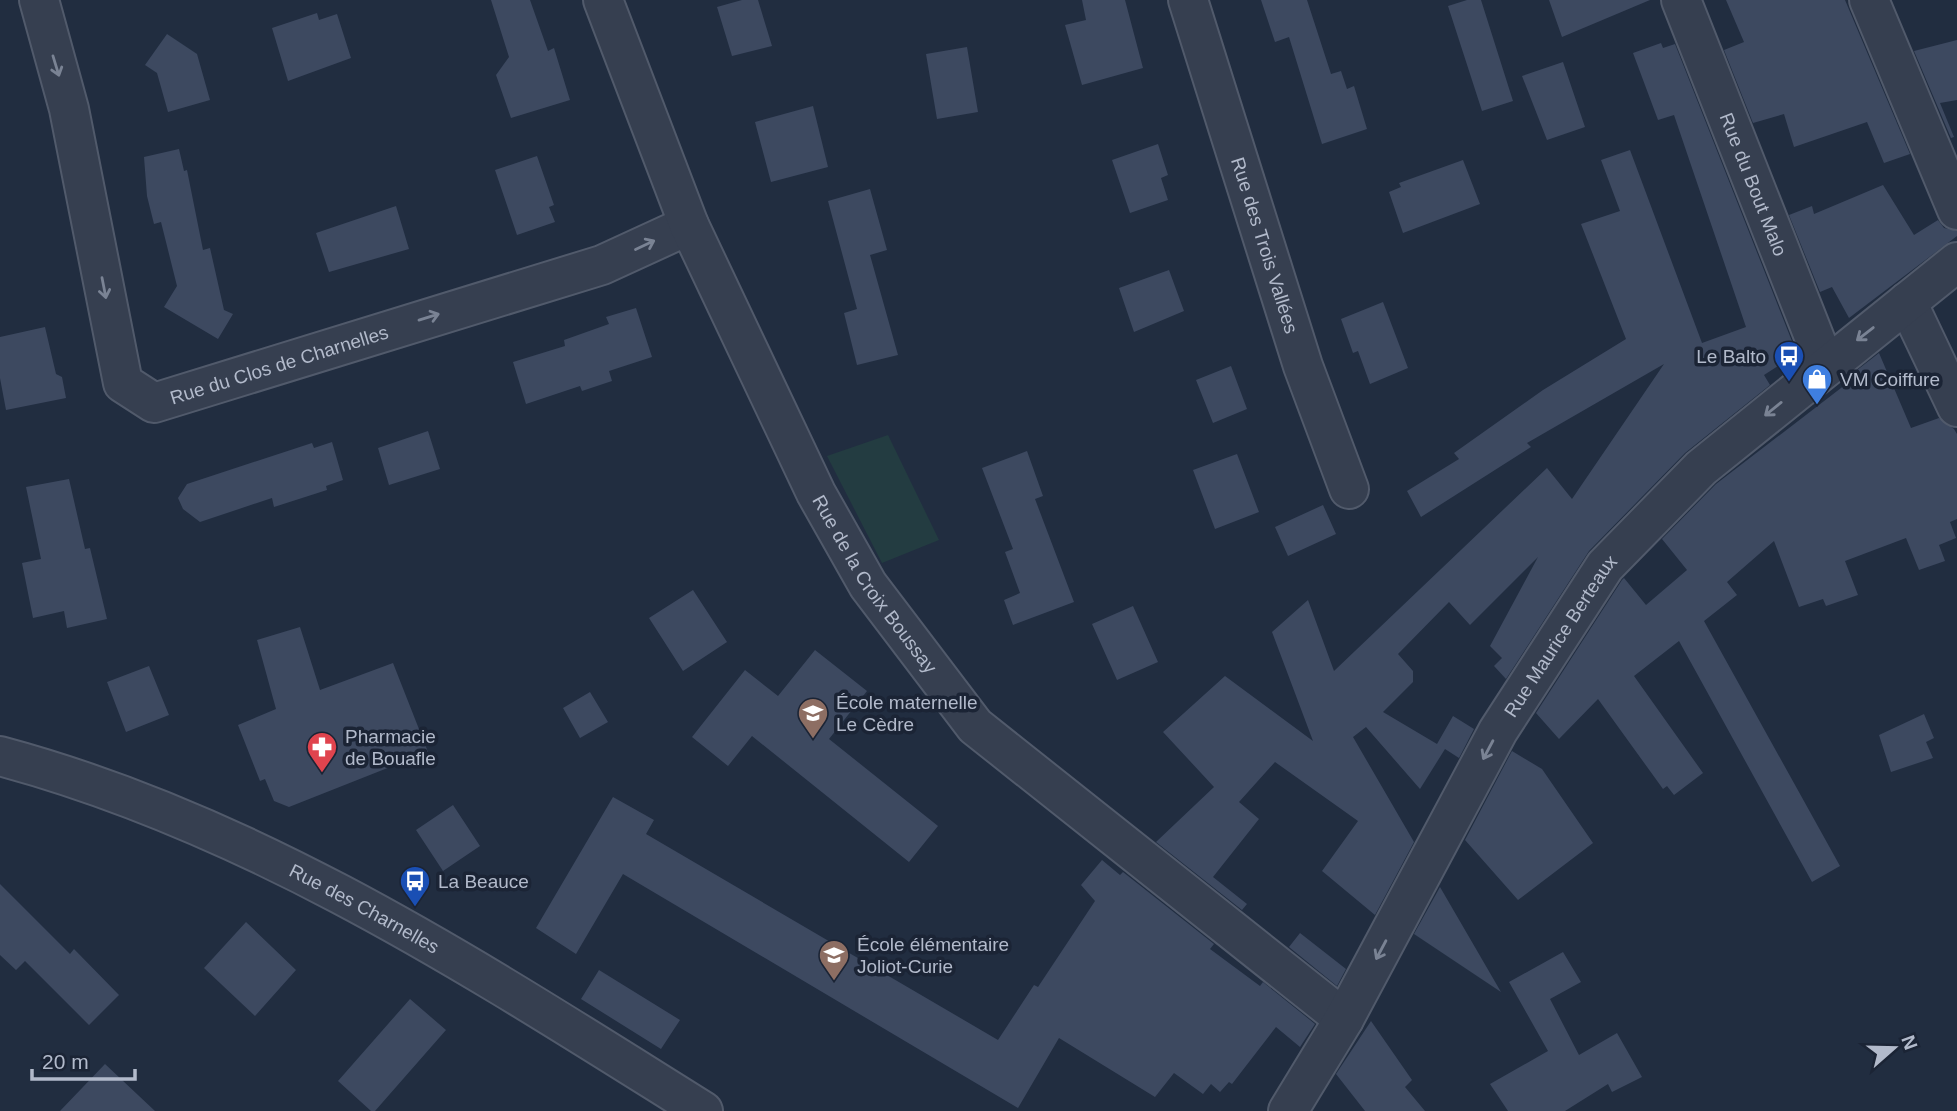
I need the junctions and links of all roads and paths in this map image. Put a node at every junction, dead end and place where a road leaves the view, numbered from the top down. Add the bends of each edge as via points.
1 (39, 0) edge
2 (603, 0) edge
3 (1188, 0) edge
4 (1681, 0) edge
5 (1869, 0) edge
6 (1957, 210) edge
7 (689, 225) junction
8 (1957, 261) edge
9 (1908, 302) junction
10 (1826, 367) junction
11 (1957, 407) edge
12 (1349, 489) dead end
13 (0, 756) edge
14 (1344, 1019) junction
15 (702, 1111) edge
16 (1288, 1111) edge

1 -> 7 street, Rue du Clos de Charnelles via 69,109 123,383 154,403 602,265
2 - 7 street, Rue de la Croix Boussay
3 - 12 street, Rue des Trois Vallées via 1303,366
4 - 10 street, Rue du Bout Malo
5 - 6 street
7 - 14 street, Rue de la Croix Boussay via 813,485 868,585 975,726
8 - 9 street, Rue Maurice Berteaux
9 -> 10 street, Rue Maurice Berteaux
9 - 11 street
10 -> 14 street, Rue Maurice Berteaux via 1701,468 1605,566 1499,731
13 - 15 street, Rue des Charnelles via 77,777 190,820 305,875 477,969
14 - 16 street, Rue Maurice Berteaux

